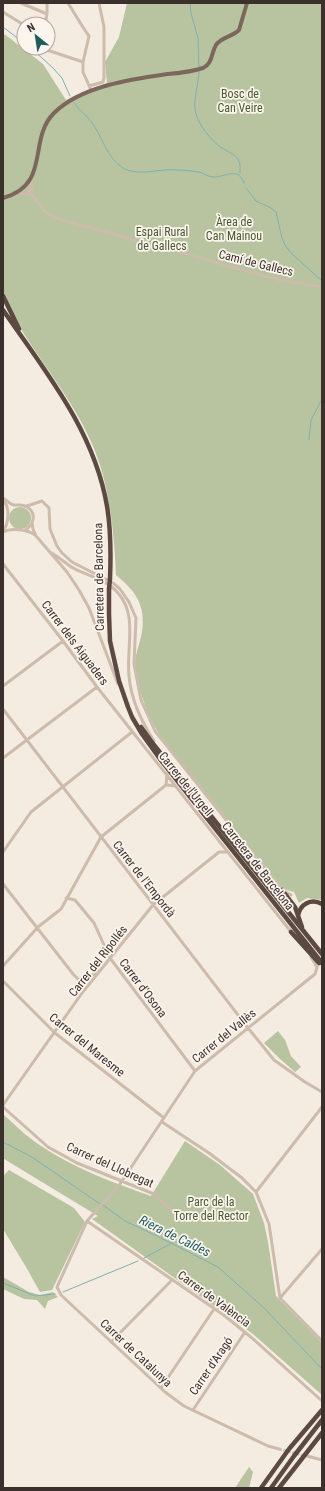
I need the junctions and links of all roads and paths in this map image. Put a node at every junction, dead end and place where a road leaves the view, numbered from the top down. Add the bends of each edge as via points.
1 (21, 3) edge
2 (47, 3) edge
3 (68, 3) edge
4 (99, 3) edge
5 (247, 3) edge
6 (3, 12) edge
7 (47, 14) joint
8 (16, 20) edge
9 (56, 52) edge
10 (82, 62) junction
11 (90, 88) junction
12 (32, 176) junction
13 (24, 187) junction
14 (15, 193) junction
15 (30, 194) junction
16 (3, 198) edge
17 (322, 288) edge
18 (3, 296) edge
19 (3, 310) edge
20 (3, 315) edge
21 (20, 335) junction
22 (24, 341) junction
23 (3, 499) edge
24 (35, 504) junction
25 (17, 505) junction
26 (27, 506) junction
27 (8, 513) junction
28 (33, 513) junction
29 (7, 520) junction
30 (32, 523) junction
31 (16, 530) junction
32 (25, 530) junction
33 (3, 532) edge
34 (36, 536) junction
35 (50, 552) junction
36 (3, 564) edge
37 (64, 641) junction
38 (3, 686) edge
39 (97, 687) junction
40 (126, 702) junction
41 (128, 707) junction
42 (3, 709) edge
43 (132, 732) junction
44 (28, 740) junction
45 (3, 758) edge
46 (168, 760) junction
47 (167, 774) junction
48 (166, 785) junction
49 (176, 786) junction
50 (62, 787) junction
51 (101, 837) junction
52 (3, 852) edge
53 (229, 852) junction
54 (3, 884) edge
55 (282, 890) junction
56 (292, 895) dead end
57 (66, 898) junction
58 (322, 904) edge
59 (153, 905) junction
60 (298, 916) junction
61 (38, 927) junction
62 (291, 932) junction
63 (308, 937) junction
64 (322, 954) edge
65 (110, 958) junction
66 (322, 964) edge
67 (3, 966) edge
68 (103, 967) junction
69 (313, 976) joint
70 (3, 981) edge
71 (248, 1028) junction
72 (55, 1032) junction
73 (195, 1071) junction
74 (322, 1092) edge
75 (3, 1106) edge
76 (322, 1107) edge
77 (164, 1118) junction
78 (162, 1122) junction
79 (121, 1182) junction
80 (256, 1192) junction
81 (172, 1211) dead end
82 (87, 1221) junction
83 (322, 1249) edge
84 (172, 1280) junction
85 (280, 1298) junction
86 (214, 1309) junction
87 (245, 1332) junction
88 (322, 1341) edge
89 (111, 1342) junction
90 (161, 1388) junction
91 (322, 1401) edge
92 (193, 1410) junction
93 (322, 1410) edge
94 (322, 1420) edge
95 (322, 1433) edge
96 (279, 1449) tunnel mouth
97 (307, 1456) tunnel mouth
98 (322, 1460) edge
99 (261, 1488) edge
100 (271, 1488) edge
101 (280, 1488) edge

1 - 7 street
2 - 7 street
3 - 10 street via 89,36
4 - 11 street via 104,27 104,78 103,82
5 - 11 main road via 239,30 219,41 206,66
6 - 8 street
9 - 10 street
10 - 11 street
11 - 12 main road via 49,118 42,132
12 - 13 main road
12 - 15 street
13 - 14 main road
13 - 15 street, Camí de Gallecs via 27,187
14 - 15 street
14 - 16 main road
15 - 17 street, Camí de Gallecs via 44,211 55,218 280,280
18 - 22 highway
19 - 21 highway, Carretera de Barcelona
20 - 21 highway
21 - 22 highway, Carretera de Barcelona
22 - 40 highway, Carretera de Barcelona, bridge via 73,413 92,453 102,482 110,536 110,641
23 - 25 street
23 - 27 street via 8,507
24 - 26 street
24 - 28 street
24 - 55 street via 42,501 49,508 50,528 62,553 72,562 113,583 129,602 136,618 134,664 141,700 155,731
25 - 26 street
25 - 27 street
26 - 28 street
27 - 29 street
28 - 30 street
29 - 31 street via 10,527
29 - 33 street
30 - 32 street
30 - 34 street
31 - 32 street
31 - 33 street
32 - 34 street
34 - 35 street
35 - 41 street via 67,572 89,608
35 - 46 street via 71,567 112,586 120,594 129,619 128,663 132,692 143,722
36 - 37 street, Carrer dels Aiguaders
37 - 38 street
37 - 39 street, Carrer dels Aiguaders
39 - 43 street, Carrer dels Aiguaders
39 - 44 street
40 - 41 highway, Carretera de Barcelona
40 - 46 highway, Carretera de Barcelona via 143,730
41 - 66 highway, Carretera de Barcelona via 142,734 157,754
42 - 44 street, Carrer de l'Empordà
43 - 47 street, Carrer de l'Urgell
43 - 50 street
44 - 45 street
44 - 50 street, Carrer de l'Empordà
46 - 63 highway, Carretera de Barcelona
47 - 48 street
47 - 49 street, Carrer de l'Urgell
48 - 49 street
48 - 51 street
49 - 53 street, Carrer de l'Urgell
50 - 51 street, Carrer de l'Empordà
50 - 52 street via 31,812
51 - 57 street
51 - 59 street, Carrer de l'Empordà
53 - 59 street, Carrer del Ripollés via 219,852
53 - 62 street, Carrer de l'Urgell
54 - 61 street
55 - 56 street
55 - 60 highway via 295,907
57 - 61 street via 61,909
57 - 65 street, Carrer d'Osona via 75,900 94,923
58 - 60 highway via 306,903
59 - 65 street, Carrer del Ripollés
59 - 71 street, Carrer de l'Empordà
60 - 63 highway
61 - 67 street
61 - 68 street via 78,979 85,980
62 - 66 highway
62 - 69 street, Carrer de l'Urgell via 316,964 317,970
63 - 64 highway, Carretera de Barcelona
65 - 68 street, Carrer del Ripollés
65 - 73 street, Carrer d'Osona
68 - 72 street, Carrer del Ripollés
69 - 71 street, Carrer del Vallès
70 - 72 street, Carrer del Maresme
71 - 73 street, Carrer del Vallès
71 - 74 street, Carrer de l'Empordà via 274,1060
72 - 75 street, Carrer del Ripollés
72 - 77 street, Carrer del Maresme
73 - 77 street, Carrer del Vallès
75 - 79 street, Carrer del Llobregat via 48,1147
76 - 80 street
77 - 78 street, Carrer del Vallès
78 - 79 street, Carrer del Vallès
78 - 80 street via 209,1152
79 - 81 street, Carrer del Llobregat via 154,1194
79 - 82 street, Carrer del Vallès
80 - 85 street via 268,1224
82 - 84 street, Carrer de València
82 - 89 street, Carrer de Catalunya via 57,1290
83 - 85 street
84 - 86 street, Carrer de València
84 - 89 street
85 - 88 street
86 - 87 street, Carrer de València
86 - 90 street
87 - 91 street, Carrer de València
87 - 92 street, Carrer d'Aragó
89 - 90 street, Carrer de Catalunya
90 - 92 street, Carrer de Catalunya
92 - 96 street, Carrer de Catalunya
93 - 99 highway
94 - 100 highway
95 - 101 highway
97 - 98 street

